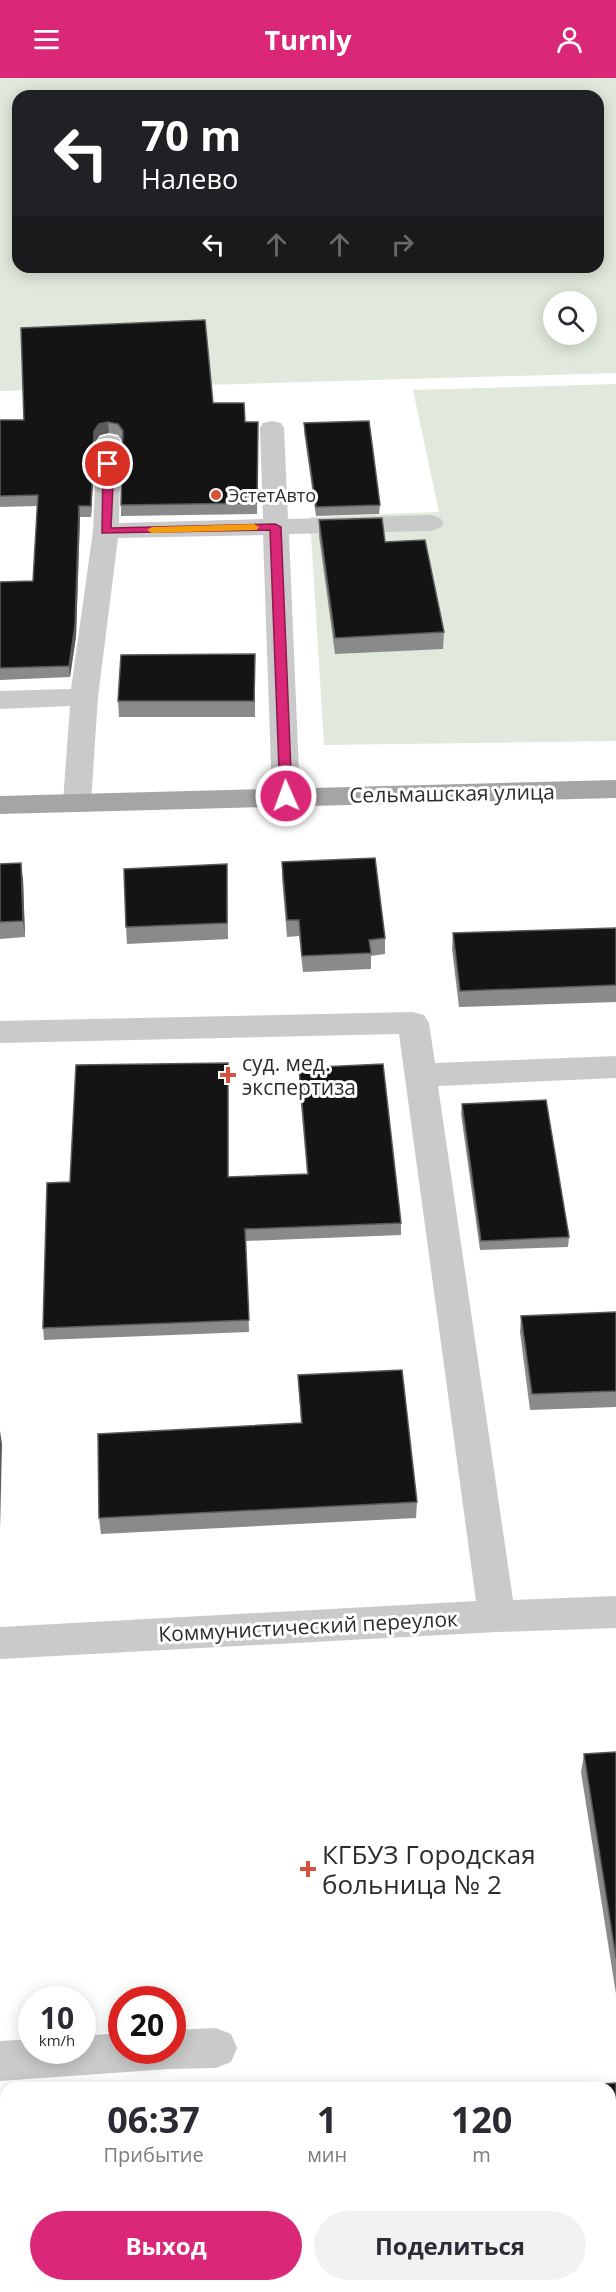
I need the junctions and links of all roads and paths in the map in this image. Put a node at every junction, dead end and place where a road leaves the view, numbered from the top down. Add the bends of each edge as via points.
1 (272, 428) dead end
2 (109, 442) dead end
3 (431, 523) dead end
4 (275, 527) junction
5 (106, 531) junction
6 (84, 697) junction
7 (0, 700) edge
8 (616, 789) edge
9 (286, 796) junction
10 (77, 802) junction
11 (0, 805) edge
12 (0, 1032) edge
13 (616, 1067) edge
14 (421, 1075) junction
15 (616, 1612) edge
16 (497, 1616) junction
17 (0, 1643) edge
18 (216, 2048) dead end
19 (186, 2049) edge
20 (108, 2054) edge
21 (0, 2061) edge

1 - 4 street
2 - 5 street
3 - 4 street
4 - 5 street
4 - 9 street
5 - 6 street
6 - 7 street
6 - 10 street
8 - 9 main road, Сельмашская улица
9 - 10 main road, Сельмашская улица
10 - 11 main road, Сельмашская улица
12 - 14 street via 413,1023
13 - 14 street
14 - 16 street
15 - 16 street, Коммунистический переулок
16 - 17 street, Коммунистический переулок
18 - 19 street
20 - 21 street

